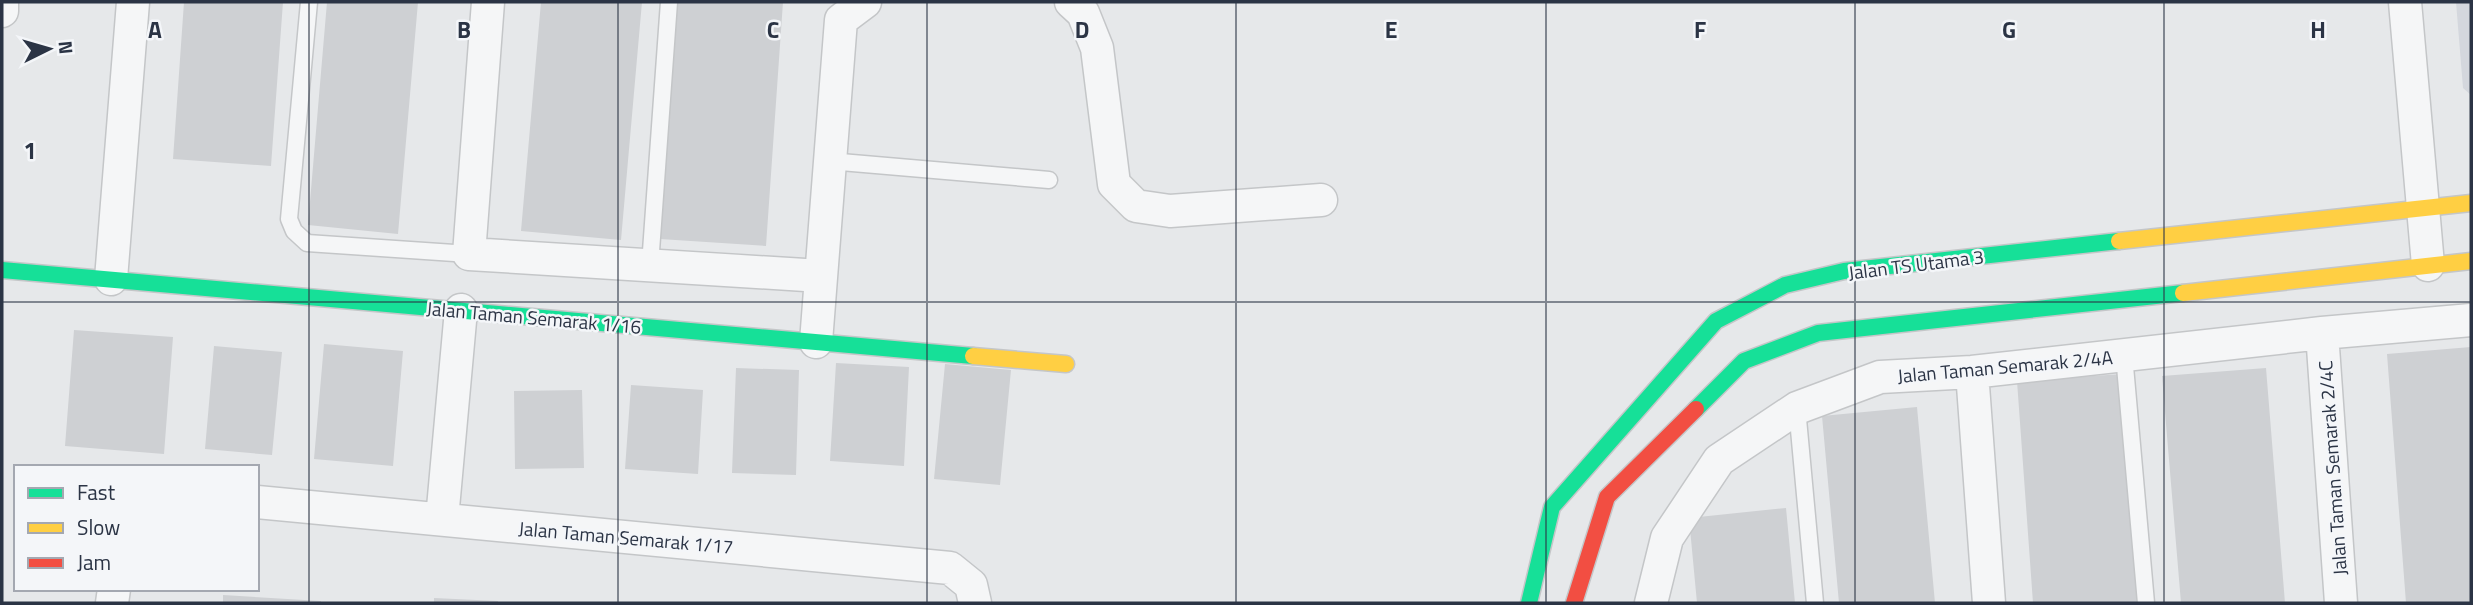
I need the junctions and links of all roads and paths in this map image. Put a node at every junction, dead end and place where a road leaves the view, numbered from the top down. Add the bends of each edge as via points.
1 (2, 2) edge
2 (133, 2) edge
3 (309, 2) edge
4 (488, 2) edge
5 (669, 2) edge
6 (1071, 2) edge
7 (2404, 2) edge
8 (849, 8) edge
9 (2, 11) edge
10 (829, 161) junction
11 (1049, 180) dead end
12 (1321, 200) dead end
13 (2471, 203) edge
14 (2423, 206) junction
15 (468, 254) junction
16 (2471, 261) edge
17 (650, 265) junction
18 (2428, 265) junction
19 (2, 270) edge
20 (821, 276) junction
21 (111, 279) junction
22 (461, 310) junction
23 (2471, 320) edge
24 (2322, 333) junction
25 (816, 342) junction
26 (2124, 355) junction
27 (1066, 365) dead end
28 (1972, 372) junction
29 (1797, 408) junction
30 (259, 502) edge
31 (442, 519) junction
32 (975, 603) edge
33 (1529, 603) edge
34 (1574, 603) edge
35 (1651, 603) edge
36 (1815, 603) edge
37 (1989, 603) edge
38 (2146, 603) edge
39 (2341, 603) edge

1 - 9 street
2 - 21 street
3 - 15 lane via 289,219 293,230 307,243
4 - 15 street
5 - 17 lane
6 - 12 street via 1083,13 1097,48 1114,184 1136,206 1170,211
7 - 14 street
8 - 10 street
10 - 11 lane
10 - 20 street
13 - 14 street, Jalan TS Utama 3
14 - 18 street
14 - 33 street, Jalan TS Utama 3 via 1844,271 1785,285 1716,321 1552,508
15 - 17 street
16 - 18 street
17 - 20 street
18 - 34 street via 1818,333 1744,361 1607,497
19 - 21 street, Jalan Taman Semarak 1/16
20 - 25 street
21 - 22 street, Jalan Taman Semarak 1/16
22 - 25 street, Jalan Taman Semarak 1/16
22 - 31 street
23 - 24 street, Jalan Taman Semarak 2/4A
24 - 26 street, Jalan Taman Semarak 2/4A
24 - 39 street, Jalan Taman Semarak 2/4C
25 - 27 street, Jalan Taman Semarak 1/16
26 - 28 street, Jalan Taman Semarak 2/4A
26 - 38 lane
28 - 29 street, Jalan Taman Semarak 2/4A via 1880,377
28 - 37 street
29 - 35 street, Jalan Taman Semarak 2/4A via 1718,460 1667,538
29 - 36 lane
30 - 31 street, Jalan Taman Semarak 1/17
31 - 32 street, Jalan Taman Semarak 1/17 via 950,568 971,585

